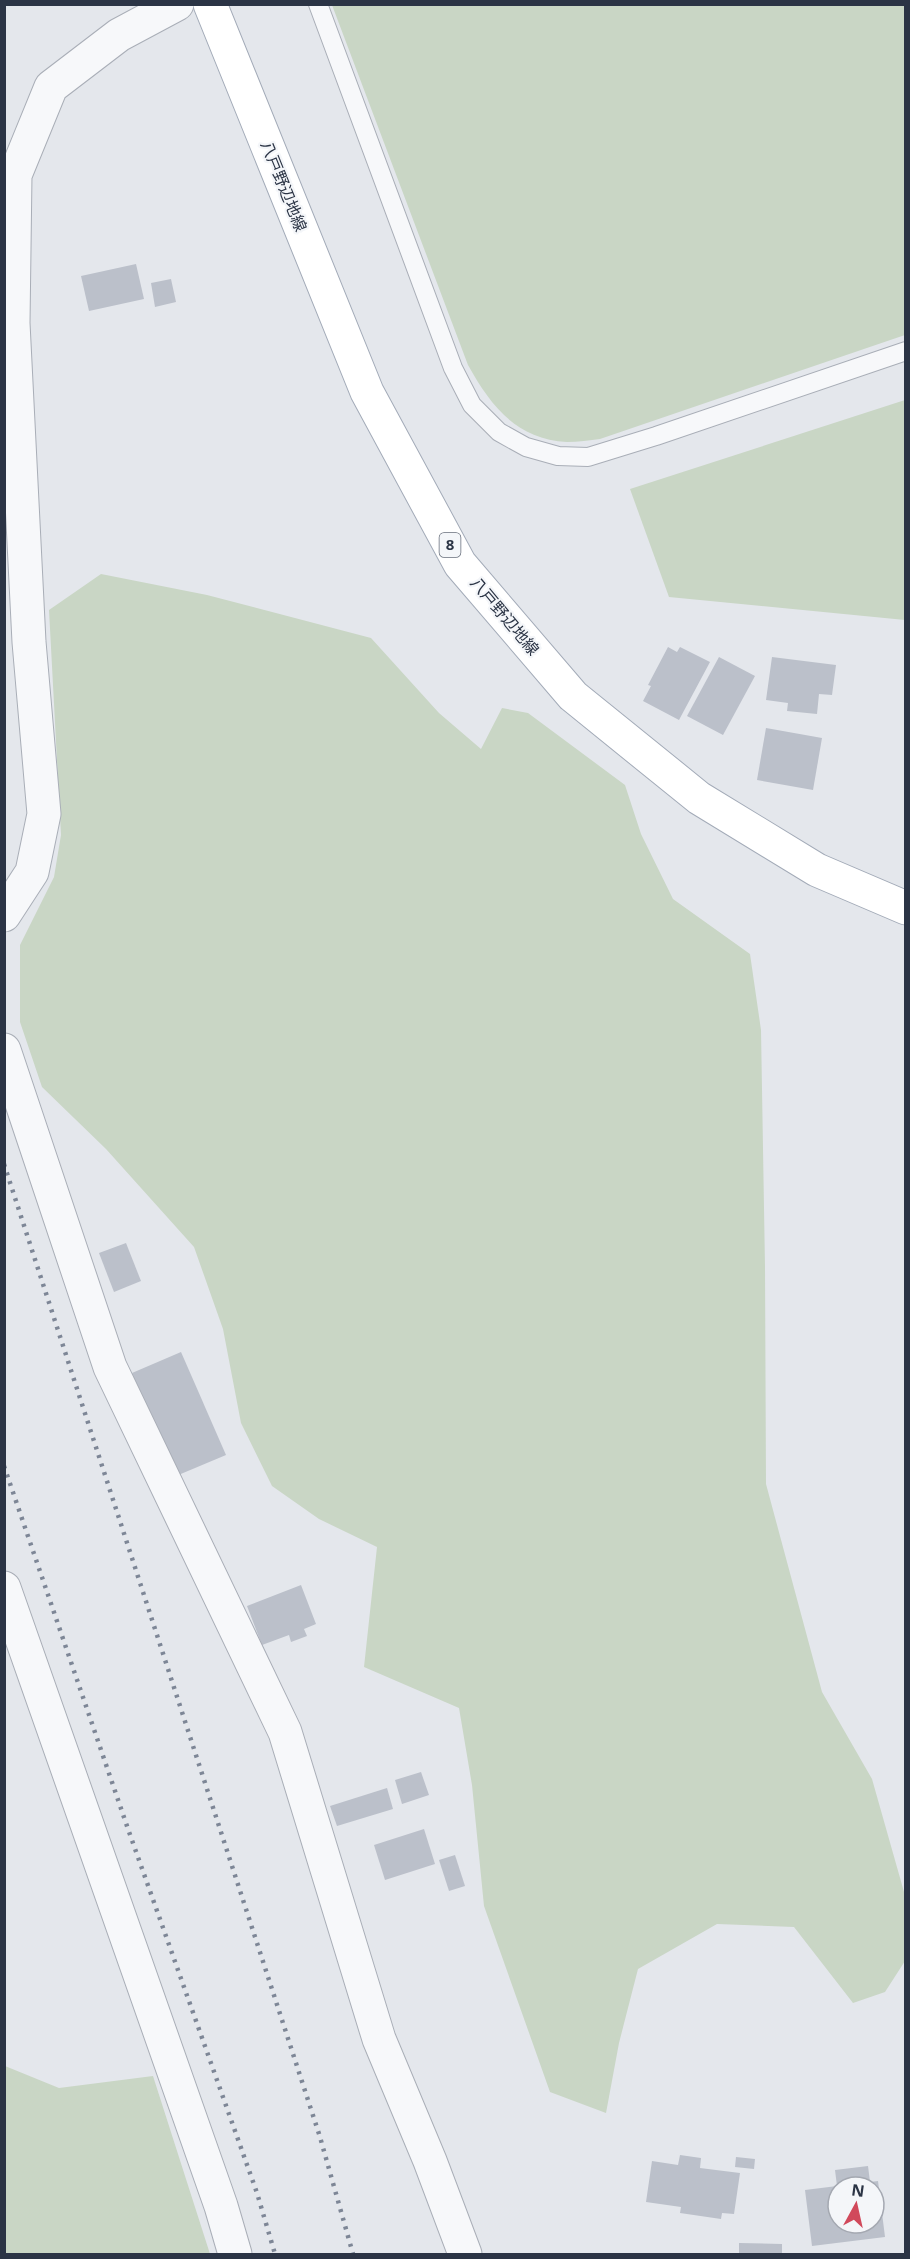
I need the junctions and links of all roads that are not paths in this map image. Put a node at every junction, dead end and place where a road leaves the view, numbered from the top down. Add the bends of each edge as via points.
1 (177, 4) edge
2 (210, 4) edge
3 (318, 4) edge
4 (906, 351) edge
5 (906, 908) edge
6 (4, 915) edge
7 (4, 1050) edge
8 (4, 1588) edge
9 (235, 2254) edge
10 (465, 2254) edge

1 - 6 street via 119,34 51,87 15,175 13,323 29,642 44,814 32,872
2 - 5 main road, 八戸野辺地線 / 8 via 367,392 460,564 573,696 699,798 817,870
3 - 4 lane via 453,368 472,405 499,432 526,447 558,456 588,457
7 - 10 street via 110,1367 285,1732 379,2039
8 - 9 street

